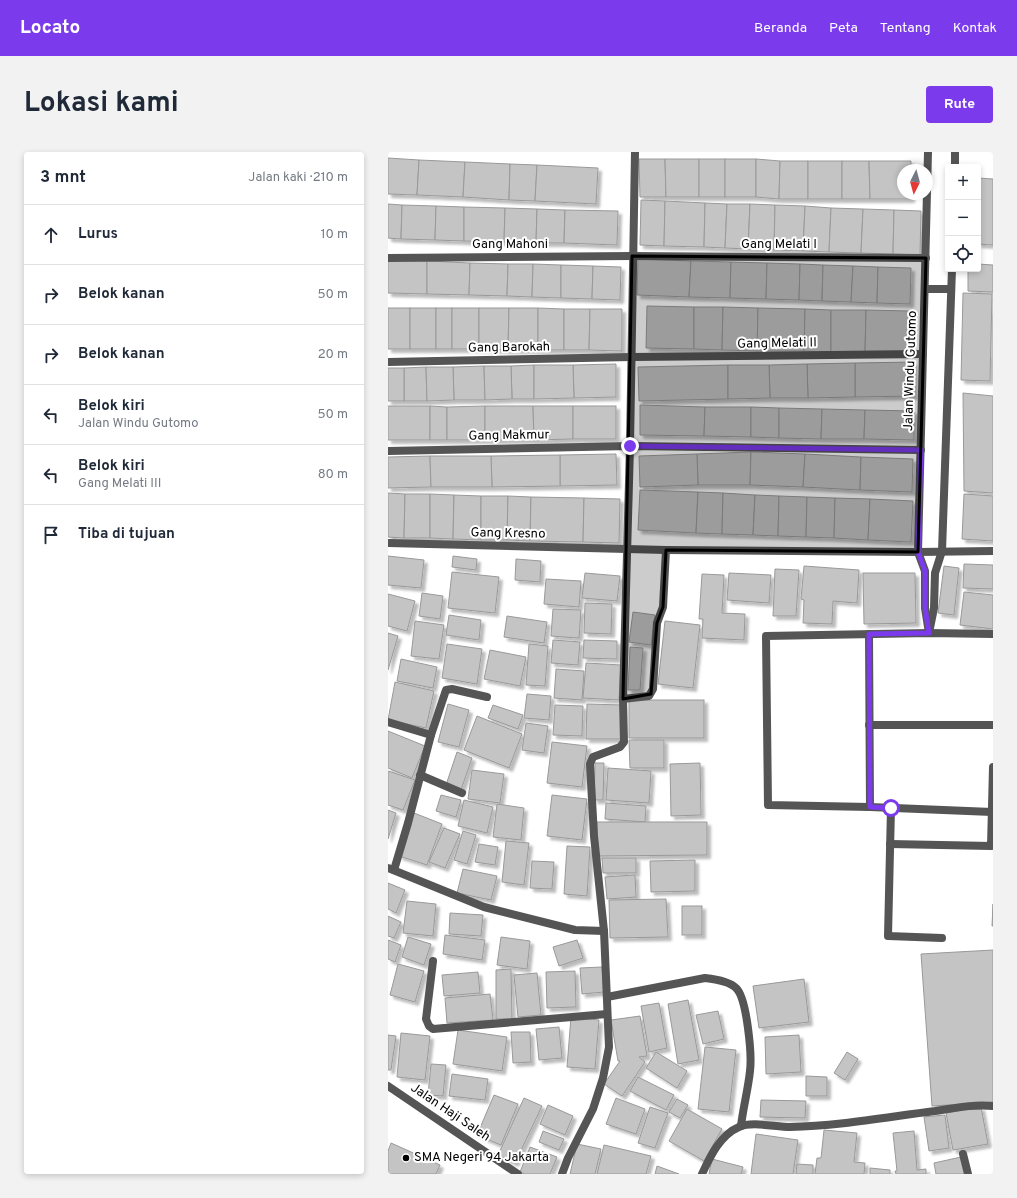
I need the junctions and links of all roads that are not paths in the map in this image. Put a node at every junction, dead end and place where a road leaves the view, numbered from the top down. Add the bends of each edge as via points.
1 (635, 152) edge
2 (928, 152) edge
3 (955, 152) edge
4 (955, 164) edge
5 (632, 256) junction
6 (388, 258) edge
7 (926, 258) junction
8 (952, 272) edge
9 (926, 289) junction
10 (951, 289) junction
11 (923, 354) junction
12 (631, 357) junction
13 (388, 362) edge
14 (630, 446) junction
15 (921, 450) junction
16 (388, 451) edge
17 (388, 543) edge
18 (628, 549) junction
19 (666, 550) junction
20 (942, 551) junction
21 (993, 551) edge
22 (918, 552) junction
23 (929, 633) junction
24 (869, 634) junction
25 (993, 634) edge
26 (487, 697) dead end
27 (623, 699) junction
28 (388, 722) edge
29 (869, 725) junction
30 (993, 725) edge
31 (431, 735) junction
32 (993, 767) edge
33 (420, 775) junction
34 (462, 793) dead end
35 (870, 807) junction
36 (891, 808) junction
37 (992, 812) edge
38 (890, 844) junction
39 (391, 869) edge
40 (604, 931) junction
41 (942, 938) dead end
42 (432, 961) dead end
43 (607, 997) junction
44 (607, 1014) junction
45 (388, 1086) edge
46 (993, 1106) edge
47 (741, 1126) junction
48 (963, 1154) dead end
49 (518, 1174) edge
50 (562, 1174) edge
51 (702, 1174) edge
52 (968, 1174) edge

1 - 5 street
2 - 7 street, Jalan Windu Gutomo
3 - 4 street
5 - 6 street, Gang Mahoni
5 - 7 street, Gang Melati I
5 - 12 street
7 - 9 street, Jalan Windu Gutomo
8 - 10 street
9 - 10 street
9 - 11 street, Jalan Windu Gutomo
10 - 20 street
11 - 12 street, Gang Melati II
11 - 15 street, Jalan Windu Gutomo
12 - 13 street, Gang Barokah
12 - 14 street
14 - 15 street, Gang Makmur
14 - 16 street, Gang Makmur
14 - 18 street
15 - 22 street, Jalan Windu Gutomo
17 - 18 street, Gang Kresno
18 - 19 street, Gang Kresno
18 - 27 street
19 - 22 street, Gang Kresno
19 - 27 street via 663,607 657,623 653,689 649,696
20 - 21 street, Gang Kresno
20 - 22 street, Gang Kresno
20 - 23 street via 935,573 934,608
22 - 23 street, Jalan Windu Gutomo via 925,571 925,608
23 - 24 street
23 - 25 street
24 - 29 street
24 - 35 street via 766,636 768,805
26 - 31 street via 446,690
27 - 40 street via 623,744 593,757 590,764 594,836
28 - 31 street
29 - 30 street
29 - 35 street
31 - 33 street
32 - 37 street
33 - 34 street
33 - 39 street via 408,823
35 - 36 street
36 - 37 street
36 - 38 street
37 - 38 street via 991,846
38 - 41 street via 888,936
39 - 40 street via 484,907 575,930
40 - 43 street
42 - 44 street via 426,1019 433,1029
43 - 44 street
43 - 47 street via 704,978 720,980 735,986 741,993 750,1044 751,1070
44 - 50 street via 609,1047 603,1078 593,1109
45 - 49 street, Jalan Haji Saleh
46 - 47 street via 981,1105 808,1127
47 - 51 street via 731,1130 722,1140 711,1154
48 - 52 street

